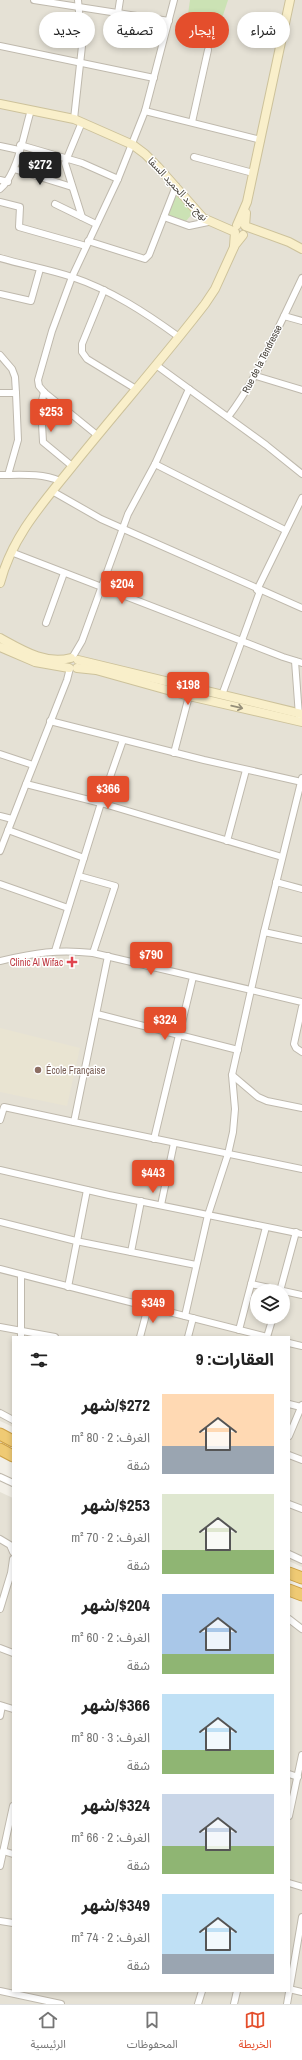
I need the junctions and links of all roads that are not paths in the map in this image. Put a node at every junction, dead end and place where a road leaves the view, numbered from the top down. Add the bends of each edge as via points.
1 (34, 0) edge
2 (78, 0) edge
3 (120, 0) edge
4 (174, 0) edge
5 (290, 0) edge
6 (79, 7) junction
7 (107, 12) edge
8 (118, 12) edge
9 (169, 21) joint
10 (0, 46) edge
11 (208, 50) dead end
12 (81, 63) junction
13 (154, 78) junction
14 (0, 104) edge
15 (31, 110) junction
16 (145, 110) junction
17 (74, 119) junction
18 (82, 122) junction
19 (192, 122) junction
20 (261, 140) junction
21 (133, 145) junction
22 (0, 146) edge
23 (20, 148) junction
24 (194, 157) dead end
25 (67, 158) junction
26 (14, 169) junction
27 (254, 173) junction
28 (118, 179) junction
29 (0, 180) edge
30 (8, 182) junction
31 (176, 186) junction
32 (72, 187) junction
33 (0, 189) edge
34 (0, 202) edge
35 (55, 204) dead end
36 (82, 217) junction
37 (164, 217) junction
38 (208, 222) junction
39 (96, 224) junction
40 (240, 230) junction
41 (87, 243) junction
42 (302, 249) edge
43 (0, 258) edge
44 (40, 269) junction
45 (72, 277) junction
46 (302, 278) edge
47 (104, 290) junction
48 (0, 294) edge
49 (284, 316) junction
50 (302, 321) edge
51 (179, 337) junction
52 (0, 355) edge
53 (156, 365) junction
54 (256, 376) junction
55 (136, 389) junction
56 (189, 389) junction
57 (302, 390) edge
58 (44, 392) junction
59 (0, 393) edge
60 (16, 393) junction
61 (228, 417) junction
62 (97, 434) junction
63 (155, 464) junction
64 (72, 466) junction
65 (302, 474) edge
66 (0, 475) edge
67 (8, 475) junction
68 (60, 481) junction
69 (52, 491) junction
70 (302, 498) edge
71 (122, 529) junction
72 (285, 530) junction
73 (11, 552) junction
74 (64, 573) junction
75 (0, 579) edge
76 (102, 587) junction
77 (258, 590) junction
78 (302, 608) edge
79 (46, 623) dead end
80 (0, 638) edge
81 (240, 640) junction
82 (0, 646) edge
83 (295, 661) junction
84 (302, 663) edge
85 (74, 664) junction
86 (222, 695) junction
87 (189, 696) junction
88 (300, 718) edge
89 (50, 721) junction
90 (123, 740) junction
91 (174, 753) junction
92 (0, 754) edge
93 (33, 766) junction
94 (246, 770) junction
95 (302, 781) edge
96 (26, 784) junction
97 (101, 803) junction
98 (0, 816) edge
99 (12, 819) junction
100 (8, 830) junction
101 (227, 841) junction
102 (0, 851) edge
103 (282, 857) junction
104 (84, 858) junction
105 (78, 876) junction
106 (276, 882) junction
107 (0, 884) edge
108 (302, 889) edge
109 (68, 908) junction
110 (264, 932) junction
111 (302, 940) edge
112 (54, 951) junction
113 (93, 953) junction
114 (108, 956) junction
115 (0, 961) edge
116 (193, 977) junction
117 (252, 989) junction
118 (302, 1002) edge
119 (302, 1007) edge
120 (97, 1014) junction
121 (178, 1035) junction
122 (238, 1050) junction
123 (302, 1052) edge
124 (232, 1075) junction
125 (2, 1107) edge
126 (302, 1108) edge
127 (0, 1120) edge
128 (74, 1122) junction
129 (154, 1139) junction
130 (174, 1143) junction
131 (228, 1154) junction
132 (302, 1169) edge
133 (0, 1170) edge
134 (87, 1190) junction
135 (141, 1201) junction
136 (162, 1205) junction
137 (208, 1215) junction
138 (0, 1222) edge
139 (266, 1227) junction
140 (299, 1233) edge
141 (76, 1241) junction
142 (131, 1252) junction
143 (196, 1265) junction
144 (0, 1269) edge
145 (21, 1275) junction
146 (251, 1284) edge
147 (282, 1284) edge
148 (68, 1287) junction
149 (250, 1288) edge
150 (290, 1292) edge
151 (302, 1295) edge
152 (148, 1307) junction
153 (185, 1316) junction
154 (193, 1318) junction
155 (271, 1324) edge
156 (0, 1327) edge
157 (239, 1330) junction
158 (21, 1334) edge
159 (44, 1336) edge
160 (140, 1336) edge
161 (188, 1336) edge
162 (263, 1336) edge
163 (267, 1336) edge
164 (290, 1343) edge
165 (302, 1346) edge
166 (290, 1404) edge
167 (302, 1406) edge
168 (0, 1413) edge
169 (12, 1419) edge
170 (0, 1434) edge
171 (290, 1434) edge
172 (12, 1440) edge
173 (0, 1450) edge
174 (290, 1455) edge
175 (12, 1456) edge
176 (302, 1460) edge
177 (0, 1477) edge
178 (12, 1483) edge
179 (290, 1504) edge
180 (302, 1509) edge
181 (0, 1539) edge
182 (11, 1545) edge
183 (290, 1554) edge
184 (302, 1560) edge
185 (12, 1566) edge
186 (290, 1573) edge
187 (302, 1578) edge
188 (290, 1590) edge
189 (2, 1595) edge
190 (302, 1595) edge
191 (0, 1609) edge
192 (290, 1619) edge
193 (302, 1629) edge
194 (0, 1648) edge
195 (12, 1653) edge
196 (1, 1706) edge
197 (12, 1709) edge
198 (0, 1716) edge
199 (302, 1755) edge
200 (290, 1774) edge
201 (298, 1777) junction
202 (294, 1792) junction
203 (302, 1793) edge
204 (12, 1810) edge
205 (290, 1811) edge
206 (3, 1851) junction
207 (12, 1854) edge
208 (0, 1866) edge
209 (290, 1884) edge
210 (302, 1887) edge
211 (302, 1917) edge
212 (0, 1921) edge
213 (12, 1923) edge
214 (290, 1984) edge
215 (290, 1990) edge
216 (0, 1991) edge
217 (202, 1992) edge
218 (237, 1992) edge
219 (289, 1992) edge
220 (302, 1992) edge
221 (61, 2004) edge
222 (198, 2004) edge
223 (234, 2004) edge
224 (287, 2004) edge

1 - 6 street
2 - 6 street
3 - 8 street
4 - 9 street
5 - 20 main road via 271,81
6 - 7 street
6 - 12 street
9 - 13 street
10 - 12 street
11 - 19 street
12 - 13 street
12 - 17 street
13 - 16 street
14 - 15 main road, نهج عبد الحميد السقا
15 - 17 main road, نهج عبد الحميد السقا
15 - 23 street
16 - 19 street
16 - 21 street
17 - 18 main road, نهج عبد الحميد السقا
18 - 21 main road, نهج عبد الحميد السقا
18 - 25 street
19 - 20 street
20 - 27 main road
21 - 28 street
21 - 31 main road, نهج عبد الحميد السقا
22 - 23 street
23 - 25 street
23 - 26 street
24 - 27 street
25 - 28 street
25 - 32 street via 66,164
26 - 30 street
26 - 32 street
27 - 40 main road
28 - 39 street
29 - 30 street
30 - 33 street
31 - 37 street
31 - 38 main road, نهج عبد الحميد السقا
32 - 36 street
34 - 41 street via 20,207 19,227
35 - 36 street
36 - 39 street
37 - 38 street via 189,226
37 - 41 street via 145,259
38 - 40 main road, نهج عبد الحميد السقا
39 - 41 street
40 - 42 main road, نهج عبد الحميد السقا via 260,233
40 - 51 main road via 215,289
41 - 45 street
43 - 44 street
44 - 45 street
44 - 48 street via 31,301
45 - 47 street
45 - 58 street via 40,367 38,383
46 - 49 street
47 - 51 street via 147,313
47 - 55 street via 82,344 82,352 87,359
49 - 50 street, Rue de la Tendresse
49 - 54 street, Rue de la Tendresse
51 - 53 main road
52 - 60 street via 12,369
53 - 55 main road
53 - 56 street
54 - 57 street
54 - 61 street, Rue de la Tendresse
55 - 62 main road
56 - 61 street
56 - 63 street
58 - 62 street
58 - 64 street via 43,442
59 - 60 street
60 - 67 street via 18,440
61 - 65 street
62 - 64 main road
63 - 71 street
63 - 72 street
64 - 68 main road
66 - 67 street
67 - 68 street via 48,476
68 - 69 main road
69 - 71 street
69 - 73 main road via 22,530
70 - 72 street
71 - 76 street
71 - 77 street
72 - 77 street
73 - 74 street
73 - 75 main road
74 - 76 street
74 - 79 street
76 - 81 street
76 - 85 street
77 - 78 street
77 - 81 street
80 - 85 main road via 41,657
81 - 83 street
81 - 86 street
82 - 85 main road via 35,662
83 - 84 street
83 - 88 street
85 - 86 main road
85 - 87 main road
85 - 89 street
86 - 88 main road
87 -> 88 main road
87 - 91 street
89 - 90 street
89 - 93 street
90 - 91 street
90 - 97 street
91 - 94 street
92 - 93 street
93 - 96 street
94 - 95 street
94 - 101 street
95 - 103 street
96 - 97 street
96 - 99 street
97 - 101 street
97 - 104 street
98 - 99 street
99 - 100 street
100 - 102 street
100 - 104 street
101 - 103 street
103 - 106 street
104 - 105 street
105 - 109 street
105 - 113 street via 115,886
106 - 108 street
106 - 110 street
107 - 109 street
109 - 112 street
110 - 111 street
110 - 117 street
112 - 113 street
112 - 115 street
113 - 114 street
114 - 116 street
114 - 120 street
116 - 117 street
116 - 121 street
117 - 118 street
117 - 122 street
119 - 123 street via 294,1044
120 - 121 street
120 - 128 street
121 - 122 street
121 - 129 street
122 - 124 street
124 - 126 street via 258,1097
124 - 131 street via 235,1121
125 - 127 street
125 - 128 street
128 - 129 street
129 - 130 street
130 - 131 street
130 - 136 street
131 - 132 street
131 - 137 street
133 - 134 street
134 - 135 street
134 - 141 street
135 - 136 street
135 - 142 street
136 - 137 street
137 - 139 street
137 - 143 street
138 - 141 street
139 - 140 street
139 - 146 street
140 - 147 street
141 - 142 street
141 - 148 street
142 - 143 street
143 - 153 street
144 - 145 street
145 - 148 street
145 - 158 street
148 - 152 street
149 - 157 street
150 - 151 street
152 - 153 street
152 - 160 street
153 - 154 street
154 - 157 street
154 - 161 street
155 - 163 street
156 - 158 street
157 - 162 street
158 - 159 street
164 - 165 street
166 - 167 street
167 - 171 street
168 - 169 street
170 - 172 highway
173 - 175 highway
174 - 176 street
177 - 178 street
179 - 180 street
181 - 182 street
183 - 184 street
185 - 189 street
186 - 187 highway
188 - 190 highway
189 - 191 street
192 - 193 street
194 - 195 street
196 - 197 street
196 - 198 street
199 - 201 street
200 - 201 street
201 - 202 street
202 - 203 street
202 - 205 street
204 - 206 street
206 - 207 street
206 - 208 street
209 - 210 street
211 - 214 street
212 - 213 street
215 - 220 street
216 - 221 street
217 - 222 street
218 - 223 street
219 - 224 street

